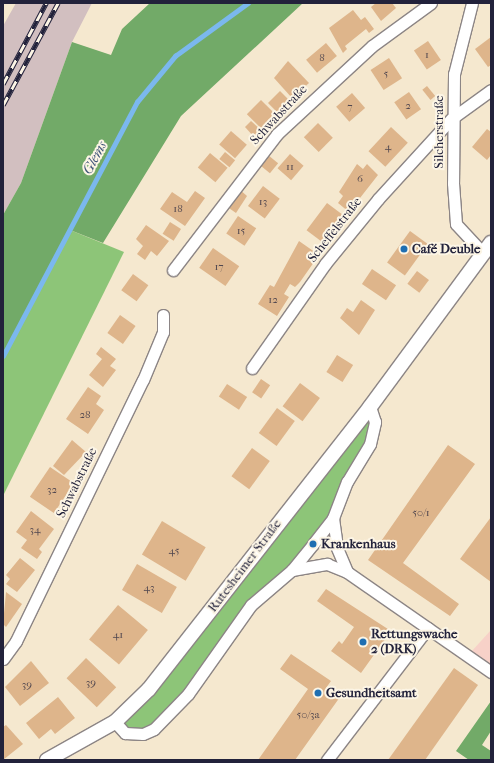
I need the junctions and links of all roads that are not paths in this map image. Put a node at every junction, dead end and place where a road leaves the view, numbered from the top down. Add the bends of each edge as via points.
1 (431, 3) edge
2 (472, 3) edge
3 (491, 90) edge
4 (451, 119) junction
5 (487, 248) edge
6 (173, 270) dead end
7 (163, 315) dead end
8 (252, 368) dead end
9 (370, 407) junction
10 (333, 518) junction
11 (292, 570) junction
12 (347, 572) junction
13 (428, 628) junction
14 (3, 659) edge
15 (491, 672) edge
16 (115, 722) junction
17 (47, 760) edge
18 (327, 760) edge

1 - 6 street, Schwabstraße via 366,51 277,134
2 - 4 street, Silcherstraße via 454,74
3 - 4 street, Scheffelstraße
4 - 5 street, Silcherstraße via 456,224
4 - 8 street, Scheffelstraße via 349,232
5 - 9 street, Rutesheimer Straße
7 - 14 street, Schwabstraße via 163,332 143,380 16,641
9 - 10 street via 375,422 370,444 347,482
9 - 16 street, Rutesheimer Straße via 313,476 169,666
10 - 11 street
10 - 12 street via 337,548
11 - 12 street via 327,564
11 - 16 street via 252,605 188,694 154,730 143,734 125,733
12 - 13 street
13 - 15 street
13 - 18 street
16 - 17 street, Rutesheimer Straße via 81,744

